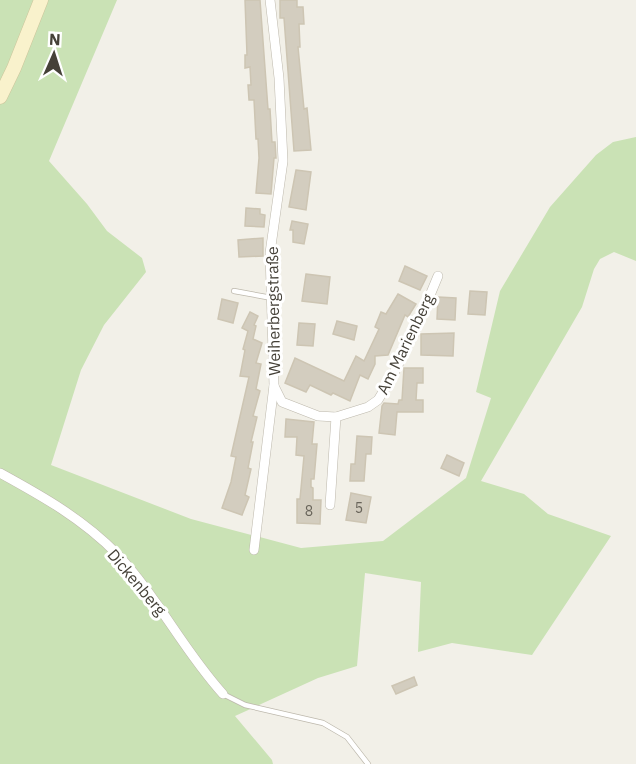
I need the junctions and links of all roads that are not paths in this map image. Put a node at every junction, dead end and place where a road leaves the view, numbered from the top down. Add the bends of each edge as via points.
1 (41, 0) edge
2 (270, 0) edge
3 (0, 97) edge
4 (438, 276) dead end
5 (234, 291) dead end
6 (272, 298) junction
7 (274, 385) junction
8 (336, 417) junction
9 (0, 473) edge
10 (330, 505) dead end
11 (254, 550) dead end
12 (223, 694) joint
13 (368, 764) edge

1 - 3 street
2 - 6 street, Weiherbergstraße via 283,145 270,253
4 - 8 street, Am Marienberg via 416,329 378,400
5 - 6 lane
6 - 7 street, Weiherbergstraße
7 - 8 street, Am Marienberg via 282,402 318,417
7 - 11 street, Weiherbergstraße
8 - 10 street
9 - 12 street, Dickenberg via 77,518 117,554
12 - 13 lane via 245,705 323,723 347,737

